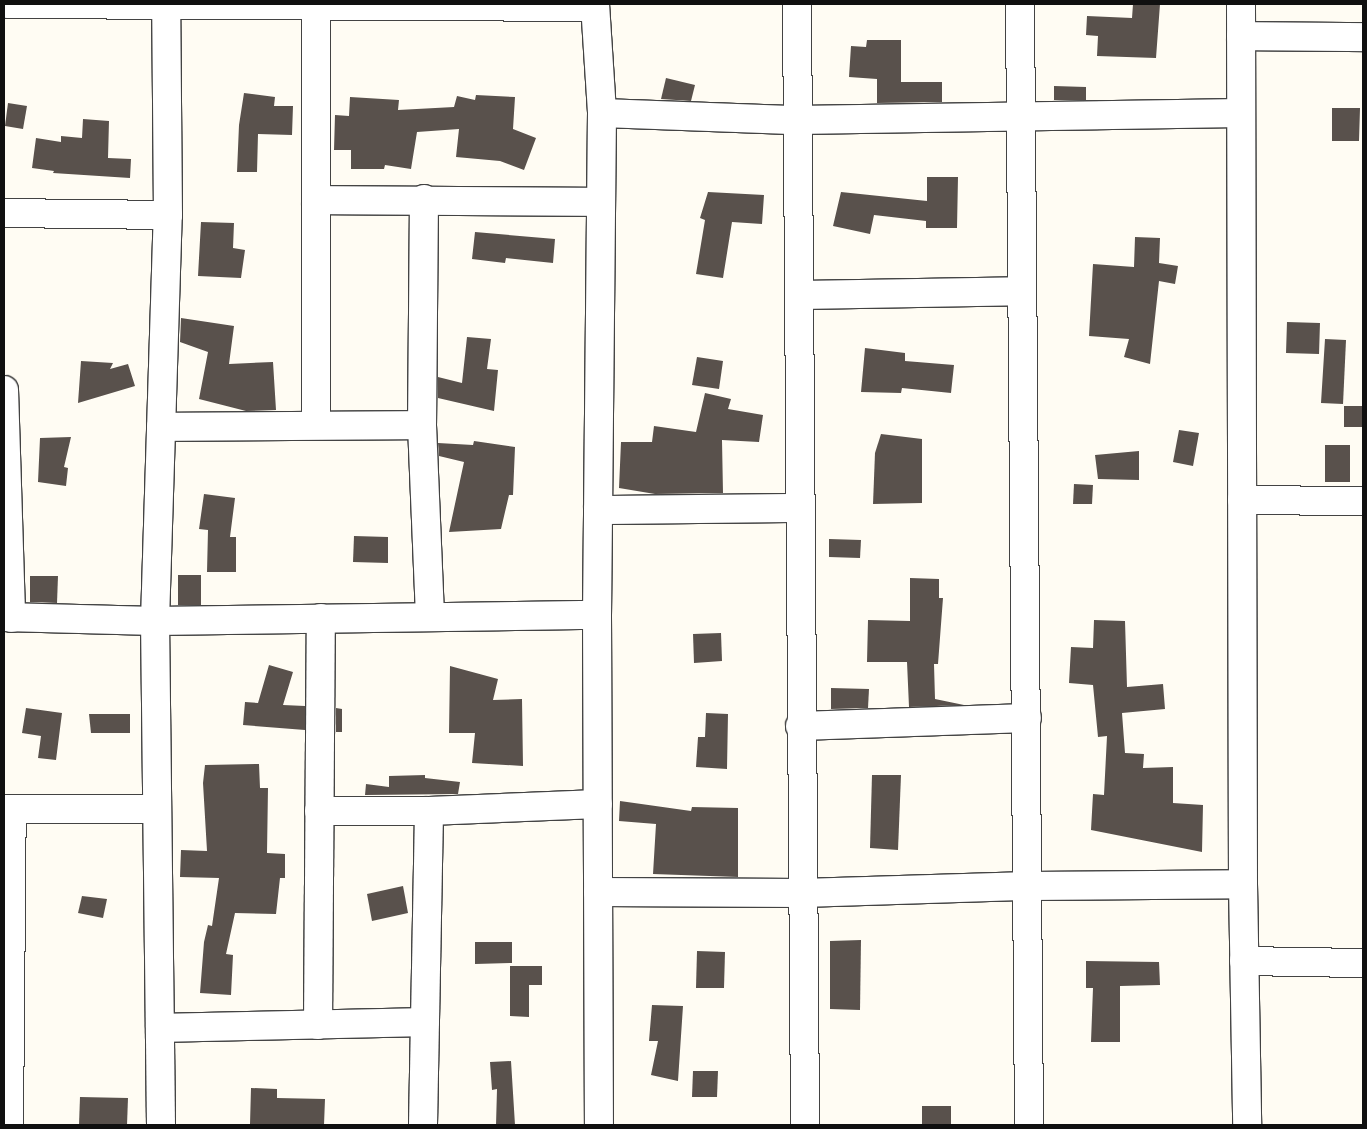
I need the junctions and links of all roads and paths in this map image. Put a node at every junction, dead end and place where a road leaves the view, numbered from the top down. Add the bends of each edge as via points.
1 (7, 4) edge
2 (797, 4) edge
3 (1020, 4) edge
4 (1241, 4) edge
5 (166, 5) edge
6 (426, 5) edge
7 (595, 6) edge
8 (316, 7) junction
9 (1241, 36) junction
10 (1363, 36) edge
11 (602, 112) junction
12 (1241, 113) junction
13 (1019, 116) junction
14 (797, 120) junction
15 (424, 199) junction
16 (316, 200) junction
17 (601, 202) junction
18 (4, 213) edge
19 (168, 215) junction
20 (1021, 292) junction
21 (800, 295) junction
22 (4, 390) edge
23 (4, 423) edge
24 (316, 425) junction
25 (422, 425) junction
26 (161, 427) junction
27 (1242, 500) junction
28 (1363, 501) edge
29 (799, 508) junction
30 (598, 510) junction
31 (598, 615) junction
32 (430, 616) junction
33 (7, 617) edge
34 (321, 618) junction
35 (155, 621) junction
36 (1027, 718) junction
37 (800, 726) junction
38 (598, 804) junction
39 (8, 809) edge
40 (157, 810) junction
41 (320, 811) junction
42 (429, 811) junction
43 (1243, 884) junction
44 (1029, 886) junction
45 (598, 892) junction
46 (802, 894) junction
47 (1244, 961) junction
48 (1363, 963) edge
49 (7, 1021) edge
50 (425, 1022) junction
51 (318, 1025) junction
52 (160, 1028) junction
53 (9, 1125) edge
54 (161, 1125) edge
55 (423, 1125) edge
56 (599, 1125) edge
57 (805, 1125) edge
58 (1029, 1125) edge
59 (1247, 1125) edge

1 - 5 street
2 - 14 street
3 - 13 street
4 - 9 street
5 - 8 street
5 - 19 street
6 - 7 street
6 - 8 street
7 - 11 street
8 - 16 street
9 - 10 street
9 - 12 street
11 - 14 street
11 - 17 street
12 - 13 street
12 - 27 street
13 - 14 street
13 - 20 street
14 - 21 street
15 - 16 street
15 - 17 street
15 - 25 street
16 - 24 street
17 - 30 street
18 - 19 street
19 - 26 street
20 - 21 street
20 - 36 street
21 - 29 street
22 - 23 street
23 - 33 street
24 - 25 street
24 - 26 street
25 - 32 street
26 - 35 street
27 - 28 street
27 - 43 street
29 - 30 street
29 - 37 street
30 - 31 street
31 - 32 street
31 - 38 street
32 - 34 street
33 - 35 street
34 - 35 street
34 - 41 street
35 - 40 street
36 - 37 street
36 - 44 street
37 - 46 street
38 - 42 street
38 - 45 street
39 - 40 street
39 - 49 street
40 - 52 street
41 - 42 street
41 - 51 street
42 - 50 street
43 - 44 street
43 - 47 street
44 - 46 street
44 - 58 street
45 - 46 street
45 - 56 street
46 - 57 street
47 - 48 street
47 - 59 street
49 - 53 street
50 - 51 street
50 - 55 street
51 - 52 street
52 - 54 street

